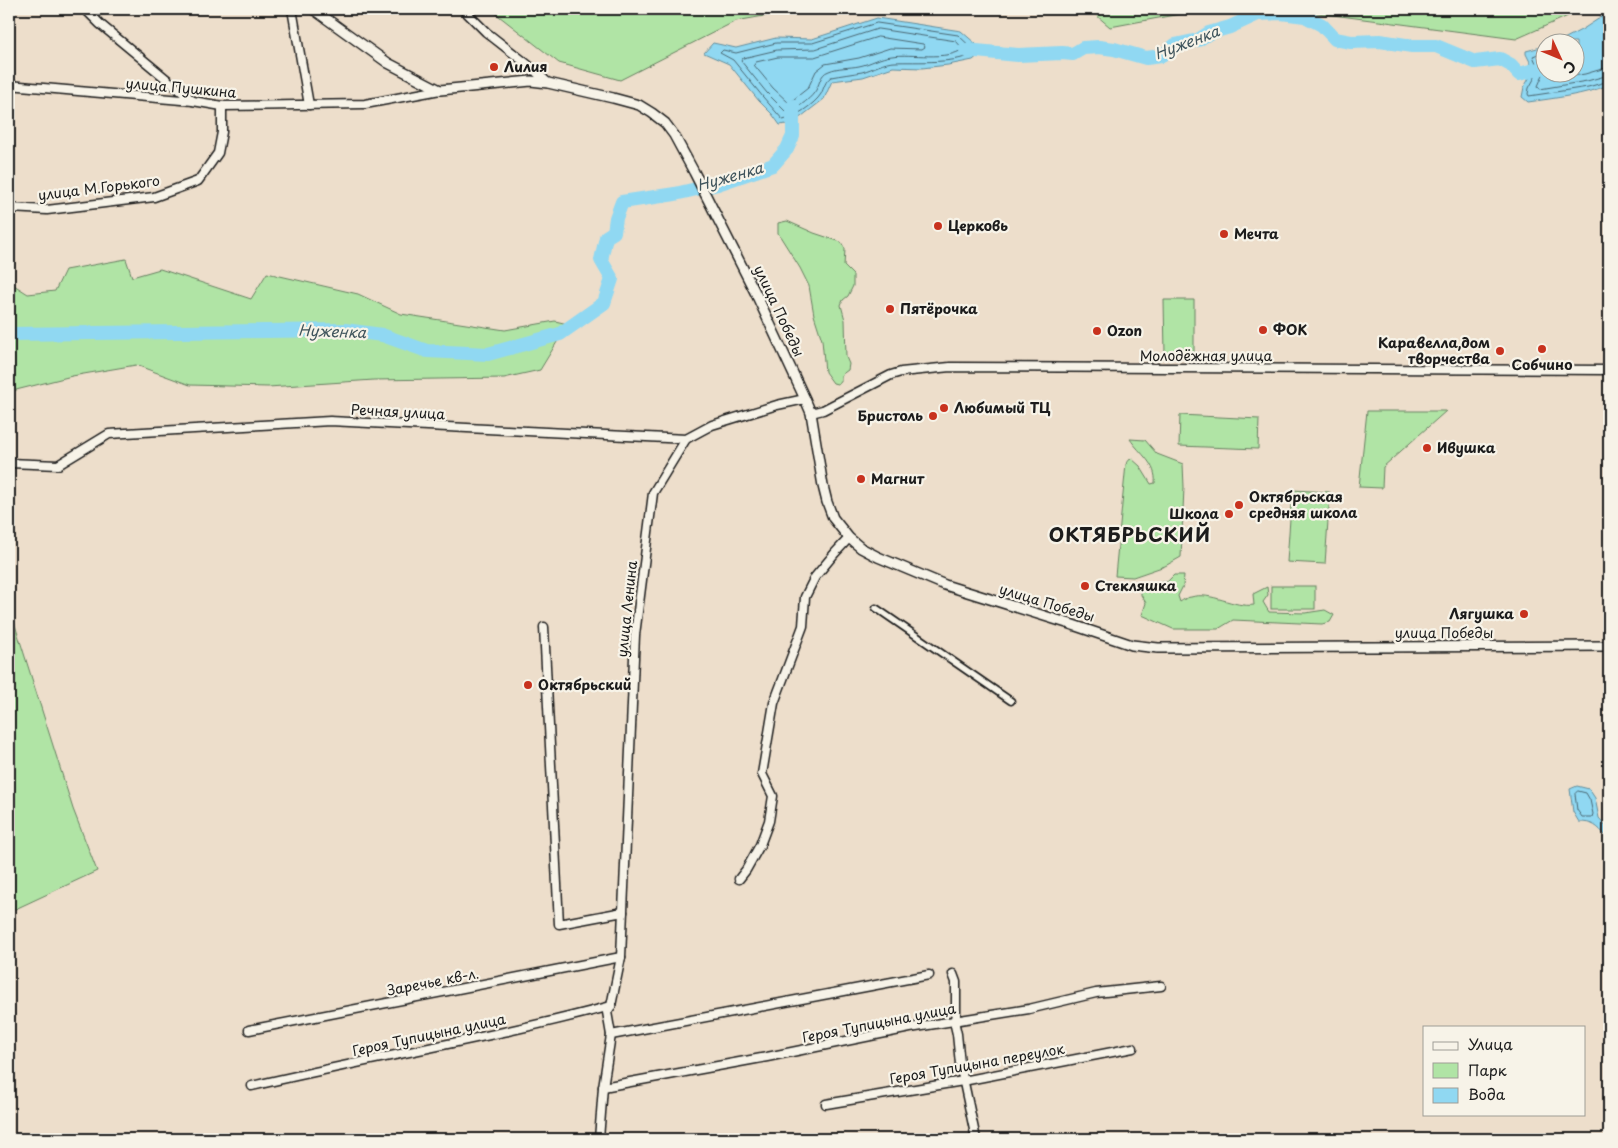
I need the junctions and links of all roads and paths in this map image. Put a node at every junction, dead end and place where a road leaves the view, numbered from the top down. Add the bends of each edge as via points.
1 (85, 9) edge
2 (292, 9) edge
3 (313, 9) edge
4 (463, 9) edge
5 (548, 82) junction
6 (9, 85) edge
7 (440, 90) junction
8 (193, 102) junction
9 (309, 105) junction
10 (222, 106) junction
11 (9, 208) edge
12 (1609, 370) edge
13 (805, 399) junction
14 (811, 413) junction
15 (686, 439) junction
16 (9, 463) edge
17 (849, 538) junction
18 (876, 608) dead end
19 (544, 627) dead end
20 (1609, 646) edge
21 (1010, 701) dead end
22 (739, 879) dead end
23 (623, 912) junction
24 (621, 958) junction
25 (953, 974) dead end
26 (929, 975) dead end
27 (1161, 986) dead end
28 (611, 1006) junction
29 (954, 1021) junction
30 (249, 1030) dead end
31 (610, 1035) junction
32 (1132, 1048) dead end
33 (964, 1081) junction
34 (252, 1086) dead end
35 (603, 1087) junction
36 (826, 1104) dead end
37 (599, 1139) edge
38 (976, 1139) edge

1 - 8 street
2 - 9 street
3 - 7 street via 388,63
4 - 5 street
5 - 7 street, улица Победы
5 - 13 street, улица Победы via 638,105 652,113 674,135 756,294
6 - 8 street, улица Пушкина
7 - 9 street, улица Пушкина via 365,104
8 - 10 street, улица Пушкина
9 - 10 street, улица Пушкина
10 - 11 street, улица М.Горького via 218,153 198,181 154,197 47,210
12 - 14 street, Молодёжная улица via 950,367 901,372
13 - 14 street, улица Победы
13 - 15 street via 712,425
14 - 17 street, улица Победы via 827,502 833,518
15 - 16 street, Речная улица via 330,421 109,434 58,465
15 - 23 street, улица Ленина via 653,493 635,635
17 - 20 street, улица Победы via 861,548 945,585 1132,645 1158,648
17 - 22 street via 814,577 805,597 803,626 774,703 762,774 773,796 769,821 760,845
18 - 21 street
19 - 23 street via 559,924
23 - 24 street, улица Ленина
24 - 28 street, улица Ленина
24 - 30 street, Заречье кв-л.
25 - 29 street via 956,982
26 - 31 street
27 - 29 street, Героя Тупицына улица via 1096,993 1029,1009
28 - 31 street, улица Ленина via 607,1012
28 - 34 street, Героя Тупицына улица via 501,1034
29 - 33 street
29 - 35 street, Героя Тупицына улица
31 - 35 street, улица Ленина
32 - 33 street, Героя Тупицына переулок
33 - 36 street, Героя Тупицына переулок
33 - 38 street
35 - 37 street, улица Ленина

